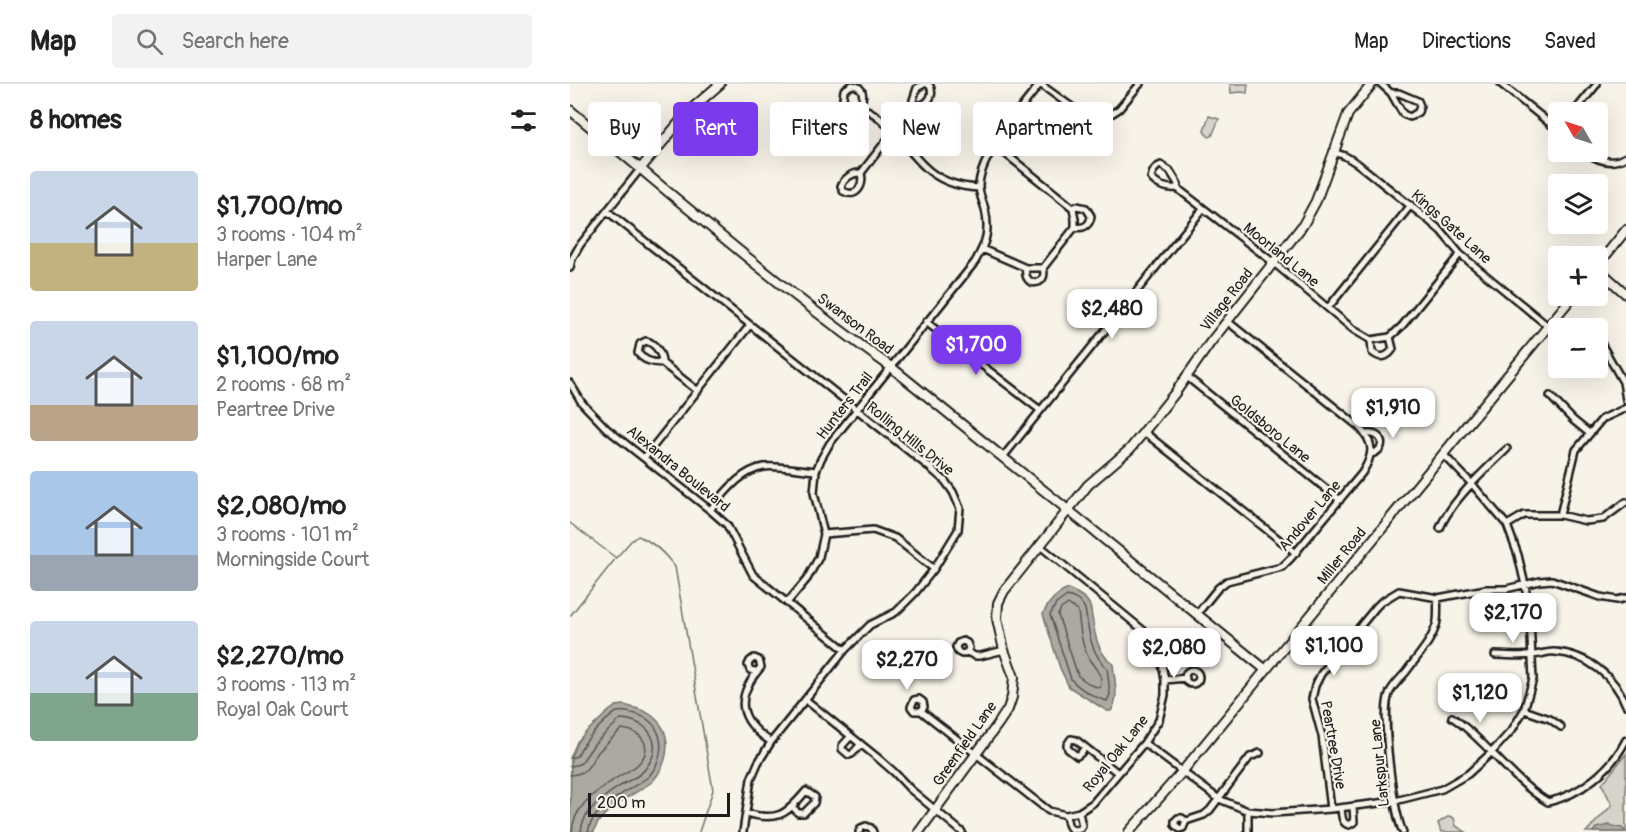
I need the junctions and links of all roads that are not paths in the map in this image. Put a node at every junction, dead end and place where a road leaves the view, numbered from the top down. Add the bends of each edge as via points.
1 (720, 84) edge
2 (926, 84) edge
3 (1040, 84) edge
4 (1140, 84) edge
5 (1372, 84) edge
6 (1381, 84) edge
7 (1501, 84) edge
8 (1597, 84) edge
9 (1391, 93) junction
10 (862, 100) junction
11 (845, 102) joint
12 (913, 102) edge
13 (925, 102) edge
14 (1026, 102) edge
15 (1582, 102) edge
16 (570, 110) edge
17 (881, 115) edge
18 (1548, 122) edge
19 (881, 148) edge
20 (1333, 152) junction
21 (915, 156) edge
22 (990, 156) edge
23 (1008, 156) edge
24 (1626, 157) edge
25 (1608, 161) edge
26 (641, 168) junction
27 (861, 173) junction
28 (979, 188) junction
29 (1177, 188) junction
30 (1411, 206) junction
31 (1073, 208) junction
32 (1203, 209) junction
33 (607, 211) junction
34 (1075, 226) junction
35 (1626, 230) edge
36 (982, 249) junction
37 (1460, 254) junction
38 (1608, 254) edge
39 (1274, 262) junction
40 (570, 268) edge
41 (1026, 268) junction
42 (1043, 268) junction
43 (1608, 277) edge
44 (1626, 294) edge
45 (1565, 306) edge
46 (1328, 308) junction
47 (1556, 318) edge
48 (1227, 321) junction
49 (926, 322) junction
50 (750, 325) junction
51 (1548, 326) edge
52 (1548, 328) edge
53 (1390, 337) junction
54 (1371, 340) junction
55 (1608, 356) edge
56 (662, 363) junction
57 (891, 367) junction
58 (1185, 376) junction
59 (570, 383) edge
60 (698, 391) junction
61 (1550, 396) dead end
62 (1626, 400) edge
63 (1626, 408) edge
64 (856, 410) junction
65 (1040, 411) junction
66 (1144, 432) junction
67 (1589, 433) junction
68 (1366, 434) junction
69 (1507, 449) dead end
70 (1371, 454) junction
71 (1443, 454) junction
72 (1004, 457) junction
73 (644, 458) junction
74 (816, 471) junction
75 (1472, 484) junction
76 (1340, 500) junction
77 (1626, 502) edge
78 (711, 510) junction
79 (1068, 510) junction
80 (1560, 515) junction
81 (1507, 525) junction
82 (1440, 528) dead end
83 (824, 534) junction
84 (1039, 545) junction
85 (1296, 553) junction
86 (934, 569) junction
87 (1525, 585) junction
88 (1438, 598) junction
89 (1626, 598) edge
90 (788, 603) junction
91 (1197, 614) junction
92 (845, 650) junction
93 (1004, 650) junction
94 (967, 652) dead end
95 (1495, 655) dead end
96 (1532, 656) junction
97 (1266, 670) junction
98 (755, 671) dead end
99 (1186, 678) dead end
100 (1165, 680) junction
101 (1624, 691) edge
102 (806, 700) junction
103 (1626, 705) edge
104 (1524, 710) junction
105 (921, 711) dead end
106 (1452, 717) dead end
107 (1561, 727) dead end
108 (851, 735) junction
109 (1626, 740) edge
110 (771, 742) junction
111 (1144, 743) junction
112 (861, 744) junction
113 (1085, 747) dead end
114 (1492, 752) junction
115 (1260, 753) dead end
116 (976, 754) junction
117 (1182, 772) junction
118 (1118, 774) junction
119 (1219, 799) junction
120 (1395, 801) junction
121 (1353, 806) junction
122 (793, 807) dead end
123 (1341, 808) junction
124 (1331, 809) junction
125 (935, 810) junction
126 (1248, 811) junction
127 (1079, 812) junction
128 (746, 813) junction
129 (1066, 815) junction
130 (1186, 821) dead end
131 (743, 832) edge
132 (859, 832) edge
133 (873, 832) edge
134 (919, 832) edge
135 (962, 832) edge
136 (1129, 832) edge
137 (1248, 832) edge
138 (1403, 832) edge

1 - 26 street via 688,112
2 - 12 street via 917,88
2 - 13 street via 932,94
3 - 4 street via 1083,115 1102,120 1119,109
3 - 14 street, Hunters Trail
5 - 20 street, Village Road via 1348,114
6 - 9 street
7 - 18 street
8 - 15 street
9 - 9 street via 1403,114 1410,117 1418,112 1418,101
10 - 11 street
10 - 11 street via 860,88 852,86 843,94
10 - 17 street
16 - 26 street, Swanson Road
19 - 27 street
20 - 30 street, Kings Gate Lane via 1352,160
20 - 39 street, Village Road via 1311,213
21 - 28 street via 950,183
22 - 28 street, Hunters Trail
23 - 31 street
24 - 25 street
26 - 33 street
26 - 57 street, Swanson Road via 835,327
27 - 27 street via 843,181 843,191 855,193
28 - 36 street, Hunters Trail via 988,227
29 - 29 street, Moorland Lane via 1170,171 1161,165 1151,173 1154,183
29 - 32 street, Moorland Lane
30 - 37 street, Kings Gate Lane via 1441,231
30 - 46 street
31 - 34 street
31 - 34 street via 1086,208 1090,216 1084,227
32 - 39 street, Moorland Lane
32 - 65 street
33 - 40 street via 580,244
33 - 50 street, Rolling Hills Drive
34 - 42 street
35 - 38 street
36 - 41 street
36 - 49 street, Hunters Trail
37 - 51 street, Kings Gate Lane
37 - 53 street, Moorland Lane
39 - 46 street, Moorland Lane
39 - 48 street, Village Road
41 - 42 street
41 - 42 street via 1027,280 1032,283 1043,279
43 - 44 street
45 - 47 street, Miller Road
46 - 54 street, Moorland Lane
48 - 58 street, Village Road
48 - 68 street, Andover Lane
49 - 57 street, Hunters Trail
49 - 65 street
50 - 60 street
50 - 64 street, Rolling Hills Drive
52 - 71 street, Miller Road
53 - 54 street
53 - 54 street, Moorland Lane via 1393,349 1384,357 1372,352
55 - 62 street via 1623,382
56 - 56 street via 641,358 640,344 651,342
56 - 60 street
57 - 64 street, Hunters Trail
57 - 72 street, Swanson Road
58 - 66 street, Village Road
58 - 76 street, Goldsboro Lane
59 - 73 street, Alexandra Boulevard via 582,403 607,429
60 - 73 street
61 - 67 street
63 - 67 street via 1602,419
64 - 74 street, Hunters Trail via 830,443
64 - 86 street, Rolling Hills Drive via 929,467 953,492 960,508 958,530
65 - 72 street
66 - 79 street, Village Road via 1088,485
66 - 85 street
67 - 80 street via 1576,450
68 - 70 street
68 - 70 street, Andover Lane via 1372,433 1382,441 1377,453
69 - 75 street
70 - 76 street, Andover Lane via 1362,473
71 - 75 street
71 - 97 street, Miller Road
72 - 79 street, Swanson Road
73 - 78 street, Alexandra Boulevard
74 - 78 street via 765,467 749,472
74 - 83 street, Hunters Trail via 814,493
75 - 81 street
75 - 82 street
76 - 85 street, Andover Lane
77 - 80 street via 1603,519 1586,521
78 - 90 street, Alexandra Boulevard via 727,525 753,576
79 - 84 street, Greenfield Lane
79 - 91 street, Swanson Road
80 - 81 street via 1524,515
81 - 87 street
83 - 86 street via 873,530 895,538
83 - 90 street, Hunters Trail via 819,558
84 - 93 street, Greenfield Lane via 998,603 997,620
84 - 100 street, Royal Oak Lane via 1149,635 1159,646
85 - 91 street, Andover Lane via 1282,567 1227,581
86 - 92 street, Rolling Hills Drive via 896,612 870,625
87 - 88 street, Peartree Drive
87 - 89 street, Peartree Drive via 1552,580 1600,597
87 - 96 street
88 - 120 street, Larkspur Lane via 1437,623 1424,648 1389,693 1386,706
88 - 124 street, Peartree Drive via 1399,591 1381,602 1318,680 1312,699 1322,736
90 - 92 street, Alexandra Boulevard
91 - 97 street, Swanson Road
92 - 102 street, Rolling Hills Drive
93 - 94 street via 980,656
93 - 116 street, Greenfield Lane via 1014,677 1012,697 1008,709
95 - 96 street
96 - 101 street via 1553,651 1570,655 1603,672
96 - 104 street via 1533,679
97 - 117 street, Miller Road
98 - 110 street via 743,696 744,712 752,727
99 - 100 street
100 - 111 street, Royal Oak Lane via 1159,720
101 - 103 street
102 - 108 street
102 - 110 street, Rolling Hills Drive
104 - 107 street
104 - 114 street
105 - 116 street, Royal Oak Lane
106 - 114 street
108 - 112 street
108 - 112 street via 842,749 849,755
109 - 114 street via 1585,787 1548,802 1522,783
110 - 128 street, Rolling Hills Drive via 751,779
111 - 117 street
111 - 118 street, Royal Oak Lane
112 - 125 street
113 - 118 street
114 - 120 street via 1468,774 1442,789
115 - 119 street via 1250,757
116 - 125 street, Greenfield Lane
116 - 129 street, Royal Oak Lane via 1049,811
117 - 119 street
117 - 136 street, Miller Road
118 - 127 street, Royal Oak Lane via 1093,803
119 - 126 street
119 - 130 street via 1204,815
120 - 121 street
120 - 138 street, Larkspur Lane
121 - 123 street
121 - 123 street via 1355,818 1349,825 1342,820
122 - 128 street via 778,816 762,818
123 - 124 street
124 - 126 street
125 - 134 street, Greenfield Lane
125 - 135 street
126 - 137 street
127 - 129 street, Royal Oak Lane
127 - 129 street, Royal Oak Lane via 1082,826 1075,832 1068,828
128 - 131 street, Rolling Hills Drive
132 - 133 street via 866,826

